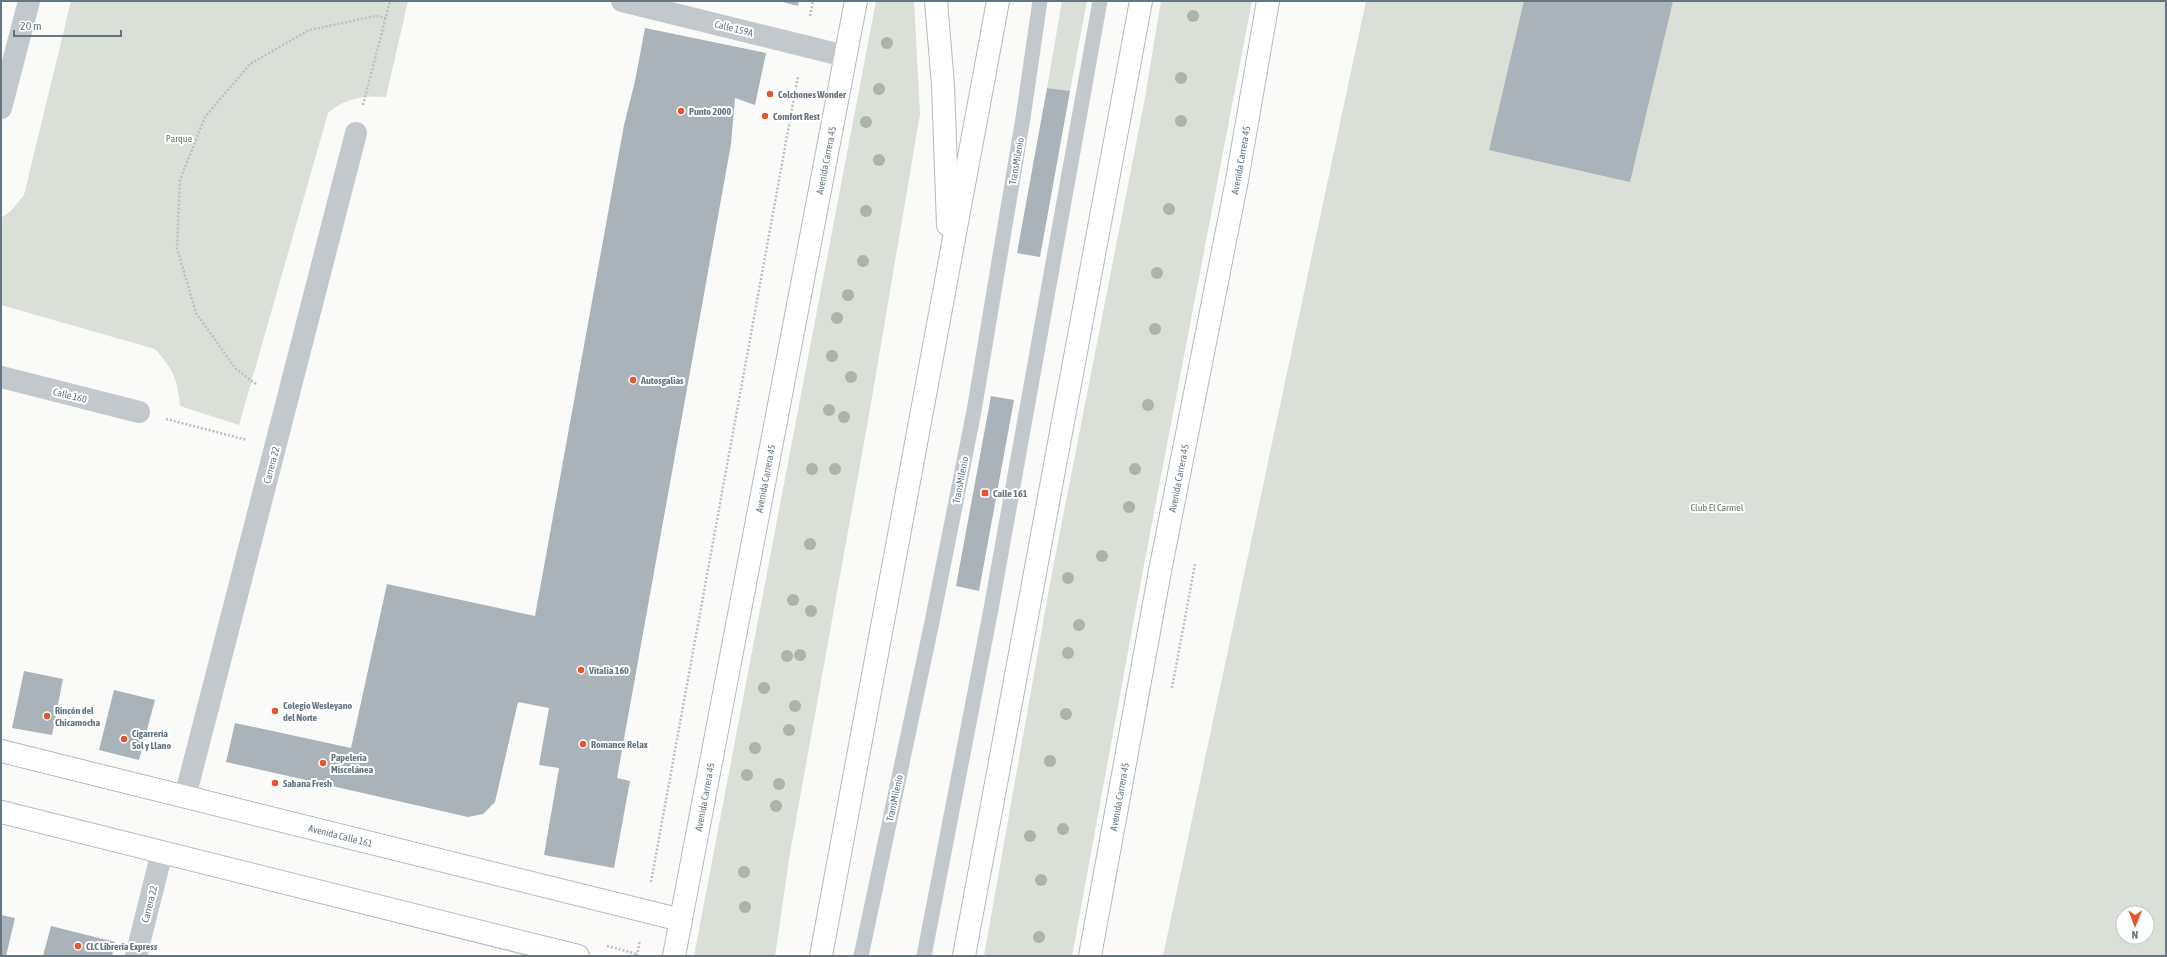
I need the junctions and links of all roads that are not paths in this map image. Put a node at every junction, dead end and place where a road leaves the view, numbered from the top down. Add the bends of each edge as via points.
1 (28, 1) edge
2 (622, 1) edge
3 (856, 1) edge
4 (936, 1) edge
5 (998, 1) edge
6 (1040, 1) edge
7 (1100, 1) edge
8 (1141, 1) edge
9 (1268, 1) edge
10 (845, 56) junction
11 (1, 108) edge
12 (356, 133) road end
13 (950, 269) junction
14 (1, 377) edge
15 (139, 412) road end
16 (1, 751) edge
17 (185, 797) junction
18 (1, 812) edge
19 (162, 852) junction
20 (681, 920) junction
21 (136, 956) edge
22 (578, 956) edge
23 (674, 956) edge
24 (822, 956) edge
25 (861, 956) edge
26 (924, 956) edge
27 (964, 956) edge
28 (1090, 956) edge

1 - 11 street
2 - 10 street, Calle 159A
3 - 10 main road, Avenida Carrera 45
4 - 13 main road via 943,85
5 - 13 main road
6 - 25 lane, TransMilenio via 974,411
7 - 26 lane via 991,609
8 - 27 main road
9 - 28 main road, Avenida Carrera 45 via 1237,180 1160,571
10 - 20 main road, Avenida Carrera 45
12 - 17 street, Carrera 22
13 - 24 main road
14 - 15 street, Calle 160
16 - 17 main road, Avenida Calle 161
17 - 20 main road, Avenida Calle 161
18 - 19 main road
19 - 21 street, Carrera 22
19 - 22 main road
20 - 23 main road, Avenida Carrera 45

